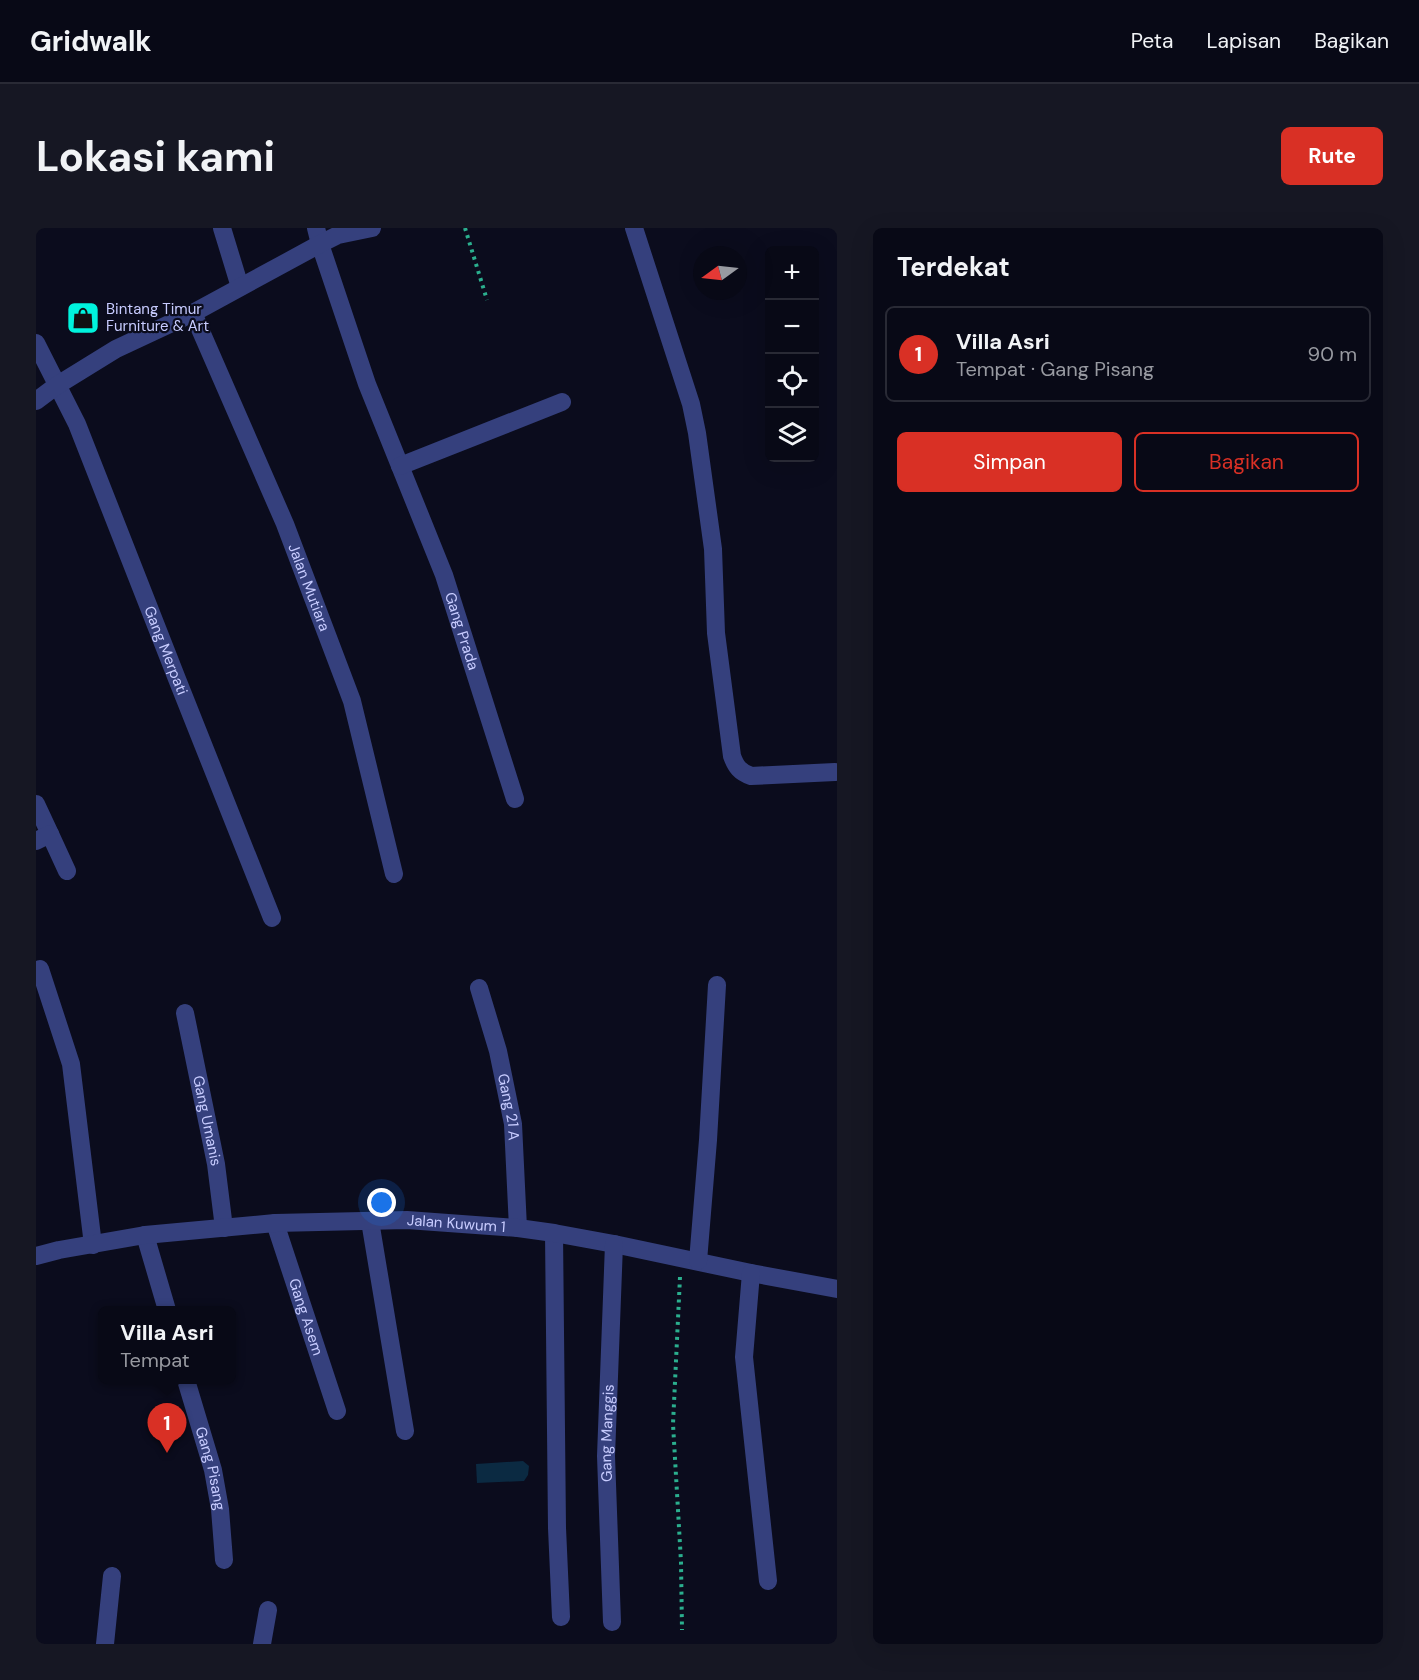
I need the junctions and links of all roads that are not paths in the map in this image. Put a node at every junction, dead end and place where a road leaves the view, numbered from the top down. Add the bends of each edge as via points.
1 (222, 228) edge
2 (372, 228) edge
3 (634, 228) edge
4 (318, 236) edge
5 (240, 287) junction
6 (193, 313) junction
7 (36, 343) edge
8 (56, 386) junction
9 (36, 401) edge
10 (562, 402) dead end
11 (400, 466) junction
12 (835, 772) dead end
13 (514, 799) dead end
14 (36, 804) edge
15 (43, 838) edge
16 (68, 871) dead end
17 (394, 874) dead end
18 (272, 918) dead end
19 (40, 969) dead end
20 (717, 985) dead end
21 (478, 988) dead end
22 (185, 1013) dead end
23 (370, 1221) junction
24 (275, 1223) junction
25 (224, 1228) junction
26 (518, 1228) junction
27 (554, 1233) junction
28 (145, 1235) junction
29 (614, 1244) junction
30 (93, 1245) junction
31 (36, 1256) edge
32 (689, 1260) junction
33 (752, 1274) junction
34 (837, 1289) edge
35 (166, 1306) edge
36 (187, 1384) edge
37 (338, 1411) dead end
38 (405, 1431) dead end
39 (224, 1560) dead end
40 (112, 1576) dead end
41 (768, 1581) dead end
42 (268, 1610) dead end
43 (561, 1617) dead end
44 (612, 1622) dead end
45 (105, 1644) edge
46 (262, 1644) edge

1 - 5 street
2 - 4 street
3 - 12 street via 697,433 713,549 716,633 732,756 742,773 751,776
4 - 5 street
4 - 11 street, Gang Prada via 367,384
5 - 6 street
6 - 8 street via 116,349
6 - 17 street, Jalan Mutiara via 285,524 351,701
7 - 8 street, Gang Merpati
8 - 9 street
8 - 18 street, Gang Merpati via 77,424
10 - 11 street
11 - 13 street, Gang Prada via 444,575
14 - 15 street
15 - 16 street
19 - 30 street via 71,1064
20 - 32 street via 708,1140
21 - 26 street, Gang 21 A via 498,1051 513,1124
22 - 25 street, Gang Umanis via 212,1144
23 - 24 street, Jalan Kuwum 1
23 - 26 street, Jalan Kuwum 1
23 - 38 street
24 - 25 street, Jalan Kuwum 1
24 - 37 street, Gang Asem
25 - 28 street, Jalan Kuwum 1
26 - 27 street, Jalan Kuwum 1
27 - 29 street, Jalan Kuwum 1
27 - 43 street
28 - 30 street, Jalan Kuwum 1
28 - 35 street
29 - 32 street, Jalan Kuwum 1
29 - 44 street, Gang Manggis via 606,1456
30 - 31 street, Jalan Kuwum 1
32 - 33 street, Jalan Kuwum 1
33 - 34 street, Jalan Kuwum 1
33 - 41 street via 744,1357
36 - 39 street, Gang Pisang via 213,1470
40 - 45 street
42 - 46 street

